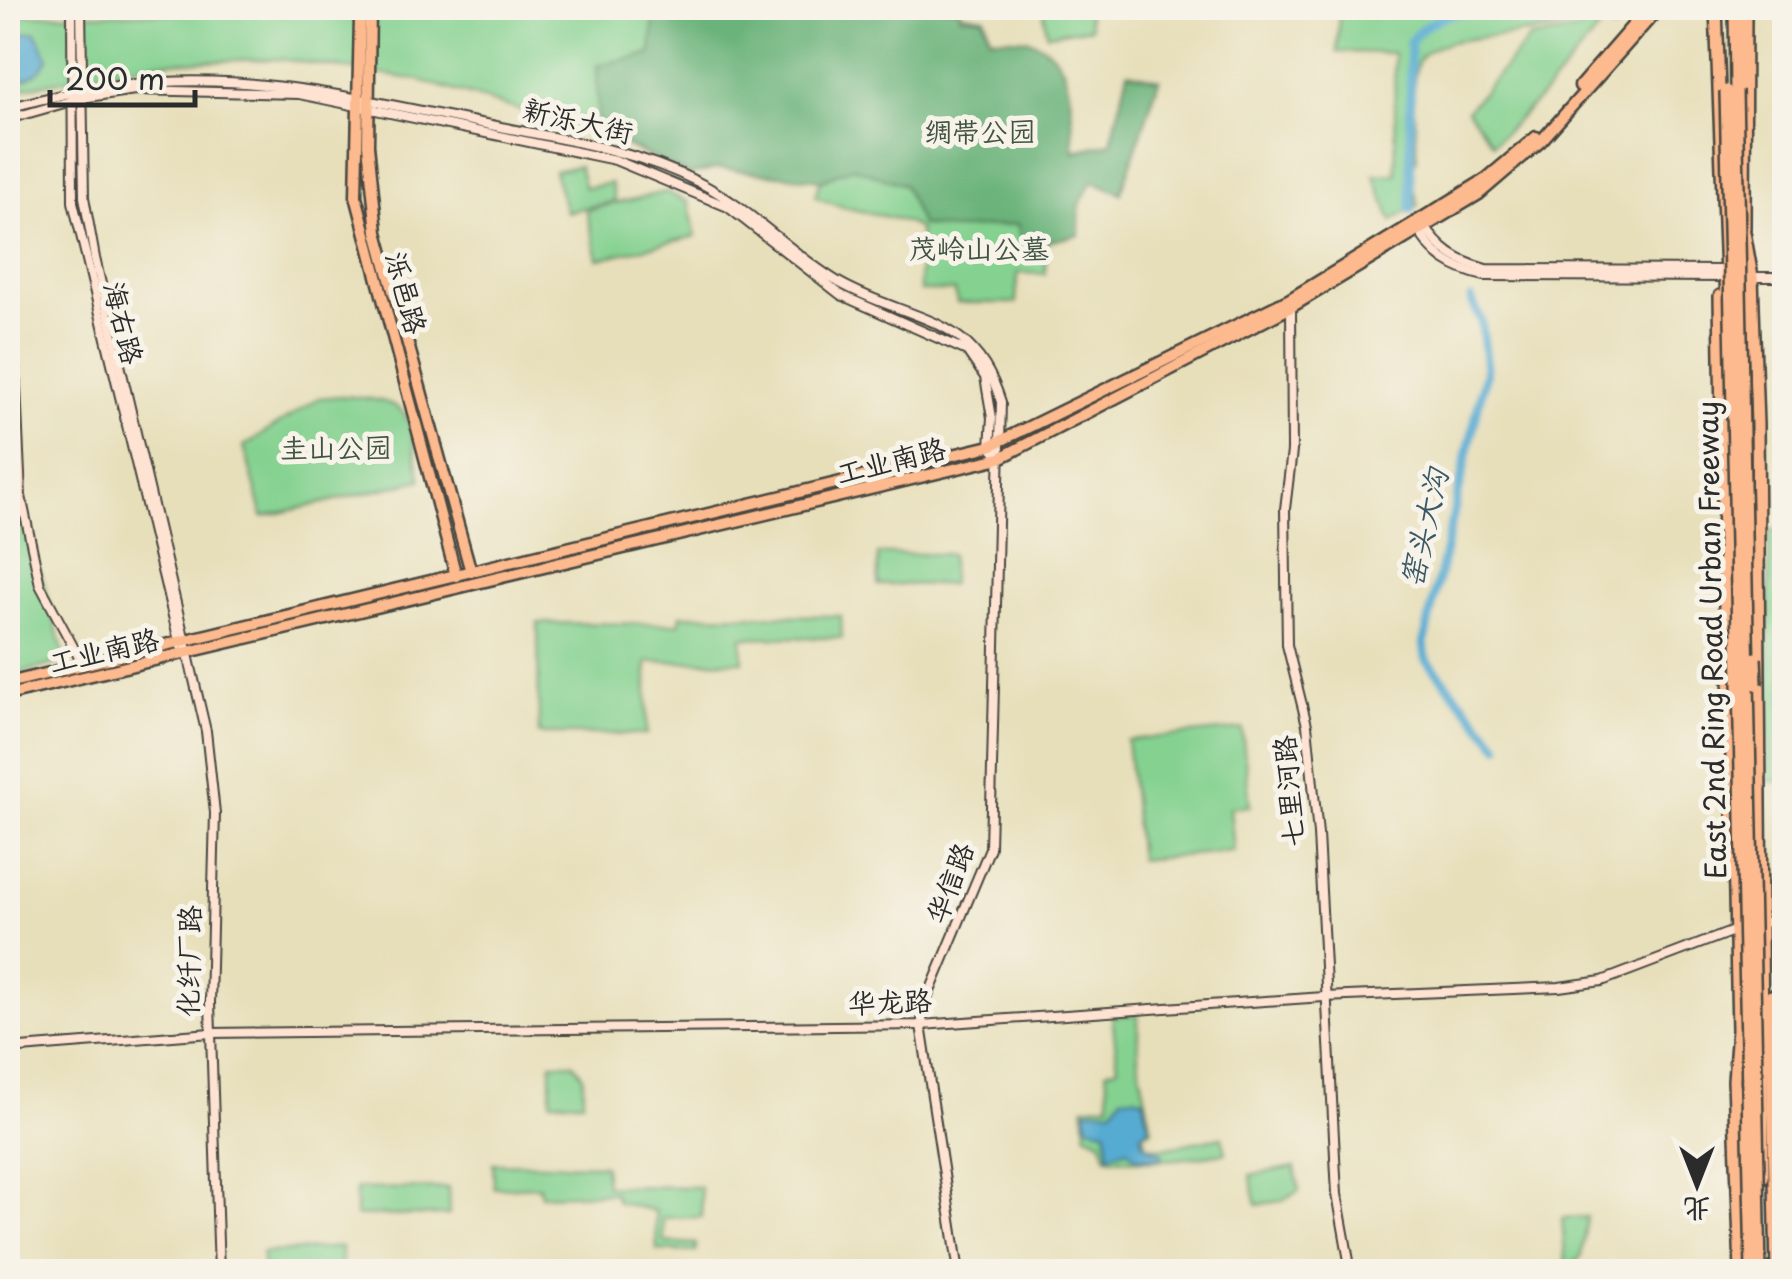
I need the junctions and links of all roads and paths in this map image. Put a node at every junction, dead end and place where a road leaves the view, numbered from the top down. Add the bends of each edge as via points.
1 (72, 8) edge
2 (81, 8) edge
3 (1648, 8) edge
4 (1659, 8) edge
5 (1716, 8) edge
6 (1724, 8) edge
7 (1735, 8) edge
8 (1745, 8) edge
9 (365, 12) edge
10 (78, 92) junction
11 (71, 102) junction
12 (363, 103) junction
13 (8, 108) edge
14 (8, 119) edge
15 (8, 211) edge
16 (1420, 226) junction
17 (1735, 276) junction
18 (1784, 277) edge
19 (1291, 307) junction
20 (1719, 322) junction
21 (1729, 340) junction
22 (1729, 383) junction
23 (1721, 399) junction
24 (995, 443) junction
25 (1000, 458) junction
26 (471, 572) junction
27 (456, 576) junction
28 (183, 642) junction
29 (189, 654) junction
30 (83, 666) junction
31 (1730, 673) junction
32 (8, 680) edge
33 (1756, 684) junction
34 (8, 696) edge
35 (1731, 702) junction
36 (1764, 922) junction
37 (1784, 922) edge
38 (1736, 930) junction
39 (1767, 996) junction
40 (1324, 997) junction
41 (920, 1024) junction
42 (211, 1033) junction
43 (8, 1050) edge
44 (219, 1272) edge
45 (959, 1272) edge
46 (1351, 1272) edge
47 (1746, 1272) edge
48 (1768, 1272) edge

1 - 10 main road, 海右路
2 - 10 main road, 海右路
3 - 16 main road, 工业南路 via 1538,135
4 - 16 main road, 工业南路 via 1542,141 1480,194
5 - 17 highway
6 - 17 highway, East 2nd Ring Road Urban Freeway, bridge
7 - 17 highway, East 2nd Ring Road Urban Freeway, bridge
8 - 17 highway via 1744,232
9 - 12 main road, 泺邑路
10 - 11 main road, 海右路
10 - 12 main road, 新泺大街 via 230,78
10 - 13 main road, 新泺大街
10 - 28 main road, 海右路 via 95,258
11 - 14 main road
11 - 28 main road, 海右路 via 79,233
12 - 24 main road, 新泺大街 via 615,160 728,207 841,295 967,351 985,377
12 - 26 main road, 泺邑路 via 376,232
12 - 27 main road, 泺邑路 via 356,196
15 - 30 main road via 21,496 40,584
16 - 17 main road via 1452,267 1484,276
16 - 19 main road, 工业南路
16 - 24 main road, 工业南路 via 1290,299
17 - 18 main road
17 - 20 highway
17 - 21 highway
17 - 31 highway, bridge via 1724,365
17 - 33 highway, bridge via 1749,358
17 - 33 highway via 1750,327
17 - 47 highway, East 2nd Ring Road Urban Freeway, bridge
17 - 48 highway, East 2nd Ring Road Urban Freeway, bridge
19 - 25 main road, 工业南路
19 - 40 main road, 七里河路 via 1287,645 1306,725 1318,834
20 - 21 highway
20 - 23 highway
21 - 22 highway
22 - 23 highway
22 - 31 highway
23 - 35 highway via 1724,667
24 - 25 main road
24 - 26 main road, 工业南路
25 - 29 main road, 工业南路
25 - 41 main road, 华信路 via 990,848
26 - 27 main road, 工业南路
27 - 28 main road, 工业南路
28 - 29 main road
28 - 30 main road, 工业南路
29 - 34 main road, 工业南路
29 - 42 main road, 化纤厂路 via 214,813
30 - 32 main road, 工业南路
31 - 35 highway
33 - 36 highway
35 - 38 highway
36 - 37 main road, 华龙路
36 - 38 main road, 华龙路
36 - 39 highway
38 - 40 main road, 华龙路 via 1596,983
38 - 47 highway
39 - 48 highway
39 - 48 highway
40 - 41 main road, 华龙路
40 - 46 main road, 七里河路 via 1337,1194
41 - 42 main road, 华龙路
41 - 45 main road
42 - 43 main road, 华龙路
42 - 44 main road, 化纤厂路

